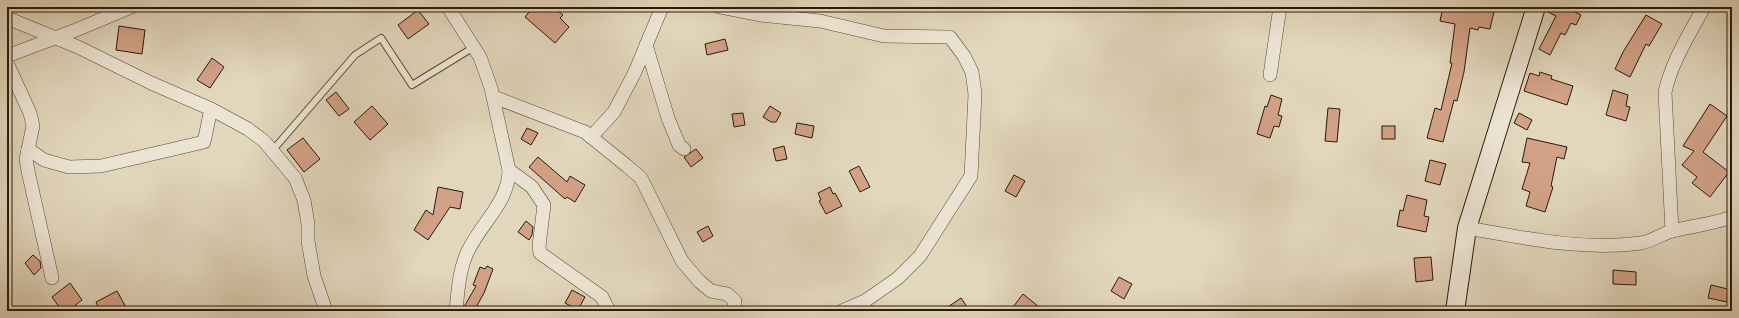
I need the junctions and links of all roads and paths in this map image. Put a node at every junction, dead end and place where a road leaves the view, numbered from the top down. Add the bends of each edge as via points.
1 (131, 7) edge
2 (448, 7) edge
3 (662, 7) edge
4 (720, 7) edge
5 (1280, 7) edge
6 (1536, 7) edge
7 (1704, 7) edge
8 (7, 18) edge
9 (56, 38) junction
10 (646, 45) junction
11 (474, 47) junction
12 (7, 56) edge
13 (7, 64) edge
14 (1270, 75) dead end
15 (494, 97) junction
16 (211, 108) junction
17 (591, 137) junction
18 (28, 149) junction
19 (684, 149) dead end
20 (272, 151) junction
21 (509, 170) junction
22 (1732, 217) edge
23 (1467, 228) junction
24 (1672, 231) junction
25 (52, 278) dead end
26 (326, 311) edge
27 (456, 311) edge
28 (609, 311) edge
29 (733, 311) edge
30 (842, 311) edge
31 (1455, 311) edge

1 - 9 street
2 - 11 street
3 - 10 street
4 - 30 street via 760,15 820,21 884,36 950,37 972,72 976,94 971,176 920,256 898,278 865,301
5 - 14 street
6 - 23 street
7 - 24 street via 1670,72 1665,92
8 - 9 street
9 - 12 street
9 - 16 street
10 - 17 street via 614,112
10 - 19 street via 668,118 679,145
11 - 15 street
11 - 20 lane via 412,85 381,38 355,55
13 - 18 street via 30,113 33,126
15 - 17 street via 585,132
15 - 21 street
16 - 18 street via 204,142 155,154 101,166 69,167 44,160
16 - 20 street via 264,141
17 - 29 street via 641,178 682,261 711,291 726,294 735,301
18 - 25 street via 28,171
20 - 26 street via 294,178 304,200 314,276
21 - 27 street via 509,182 502,200 467,251
21 - 28 street via 532,187 544,205 540,254 602,298
22 - 24 street
23 - 24 street via 1551,243 1599,245 1642,243
23 - 31 street

